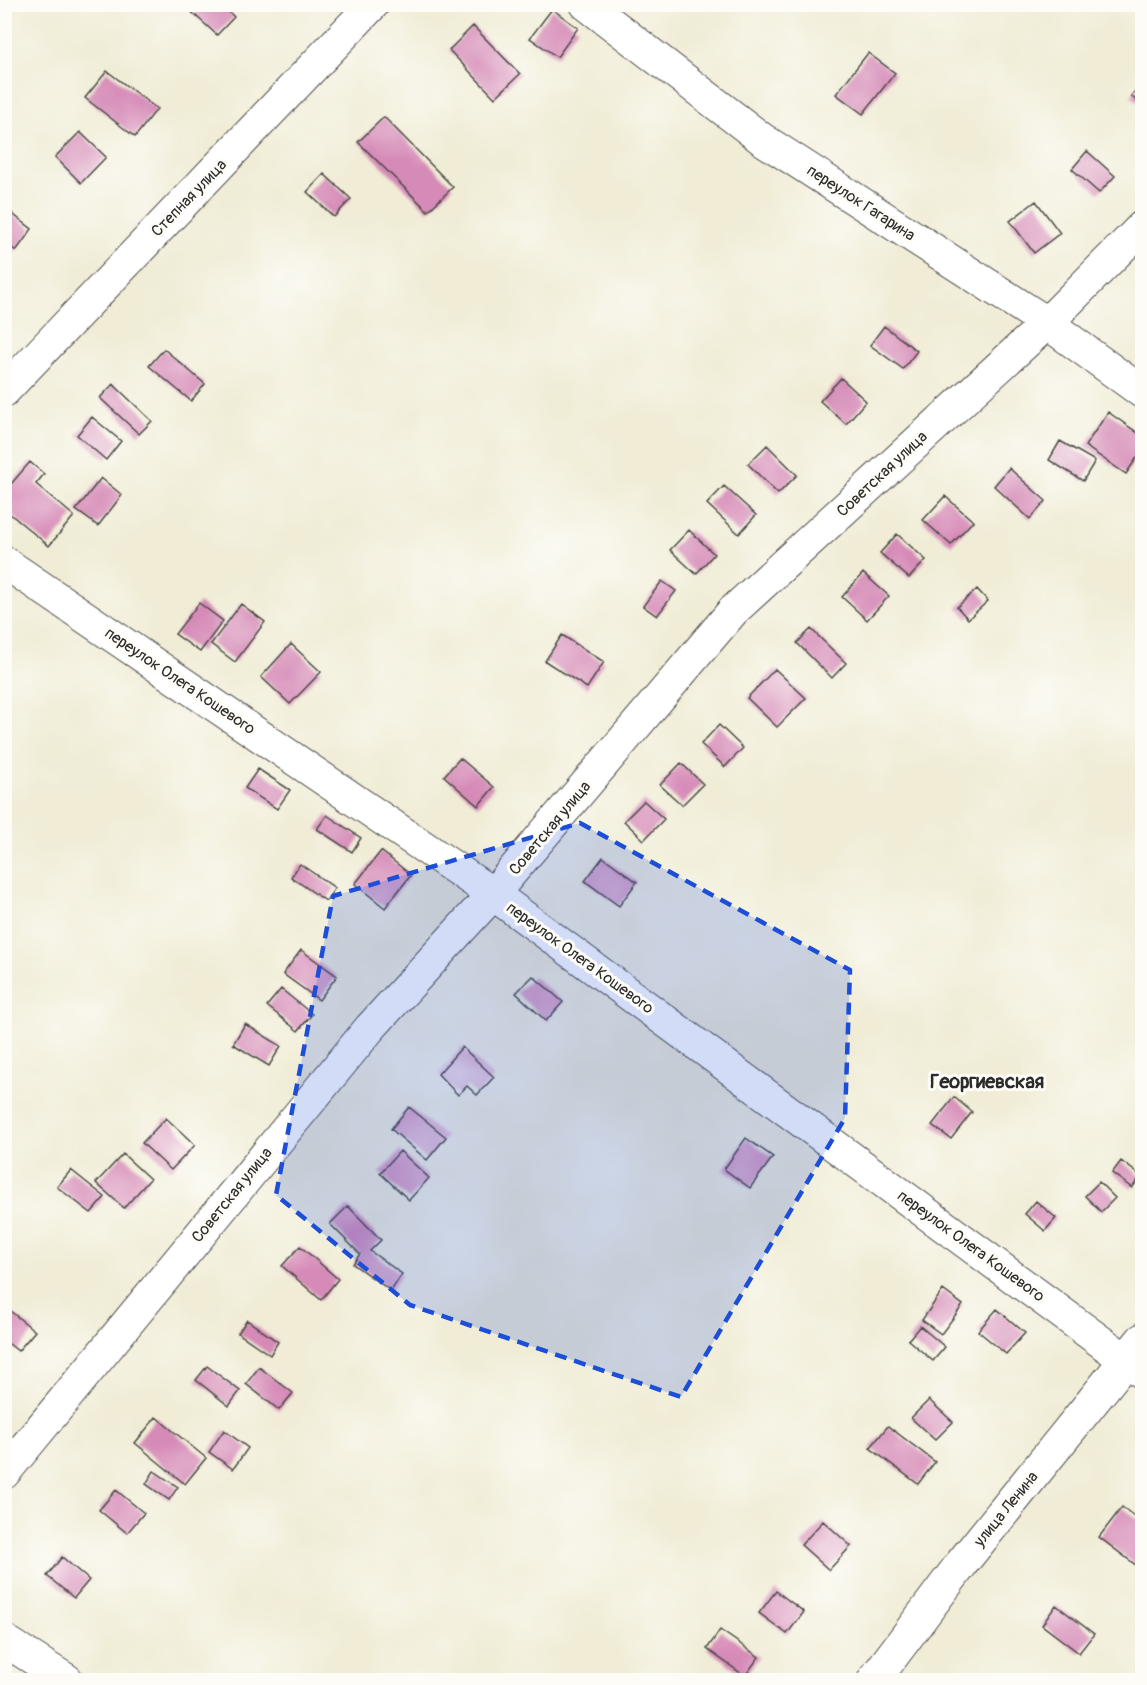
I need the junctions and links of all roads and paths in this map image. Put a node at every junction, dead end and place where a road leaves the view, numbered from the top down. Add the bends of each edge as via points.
1 (373, 4) edge
2 (586, 4) edge
3 (1143, 227) edge
4 (1047, 323) junction
5 (4, 391) edge
6 (1143, 392) edge
7 (4, 562) edge
8 (493, 894) junction
9 (1138, 1357) edge
10 (4, 1473) edge
11 (4, 1640) edge
12 (67, 1680) edge
13 (874, 1680) edge

1 - 5 street, Степная улица
2 - 4 street, переулок Гагарина via 762,140
3 - 4 street, Советская улица
4 - 6 street, переулок Гагарина
4 - 8 street, Советская улица via 733,611
7 - 8 street, переулок Олега Кошевого
8 - 9 street, переулок Олега Кошевого
8 - 10 street, Советская улица via 370,1028
9 - 13 street, улица Ленина via 962,1563
11 - 12 street

